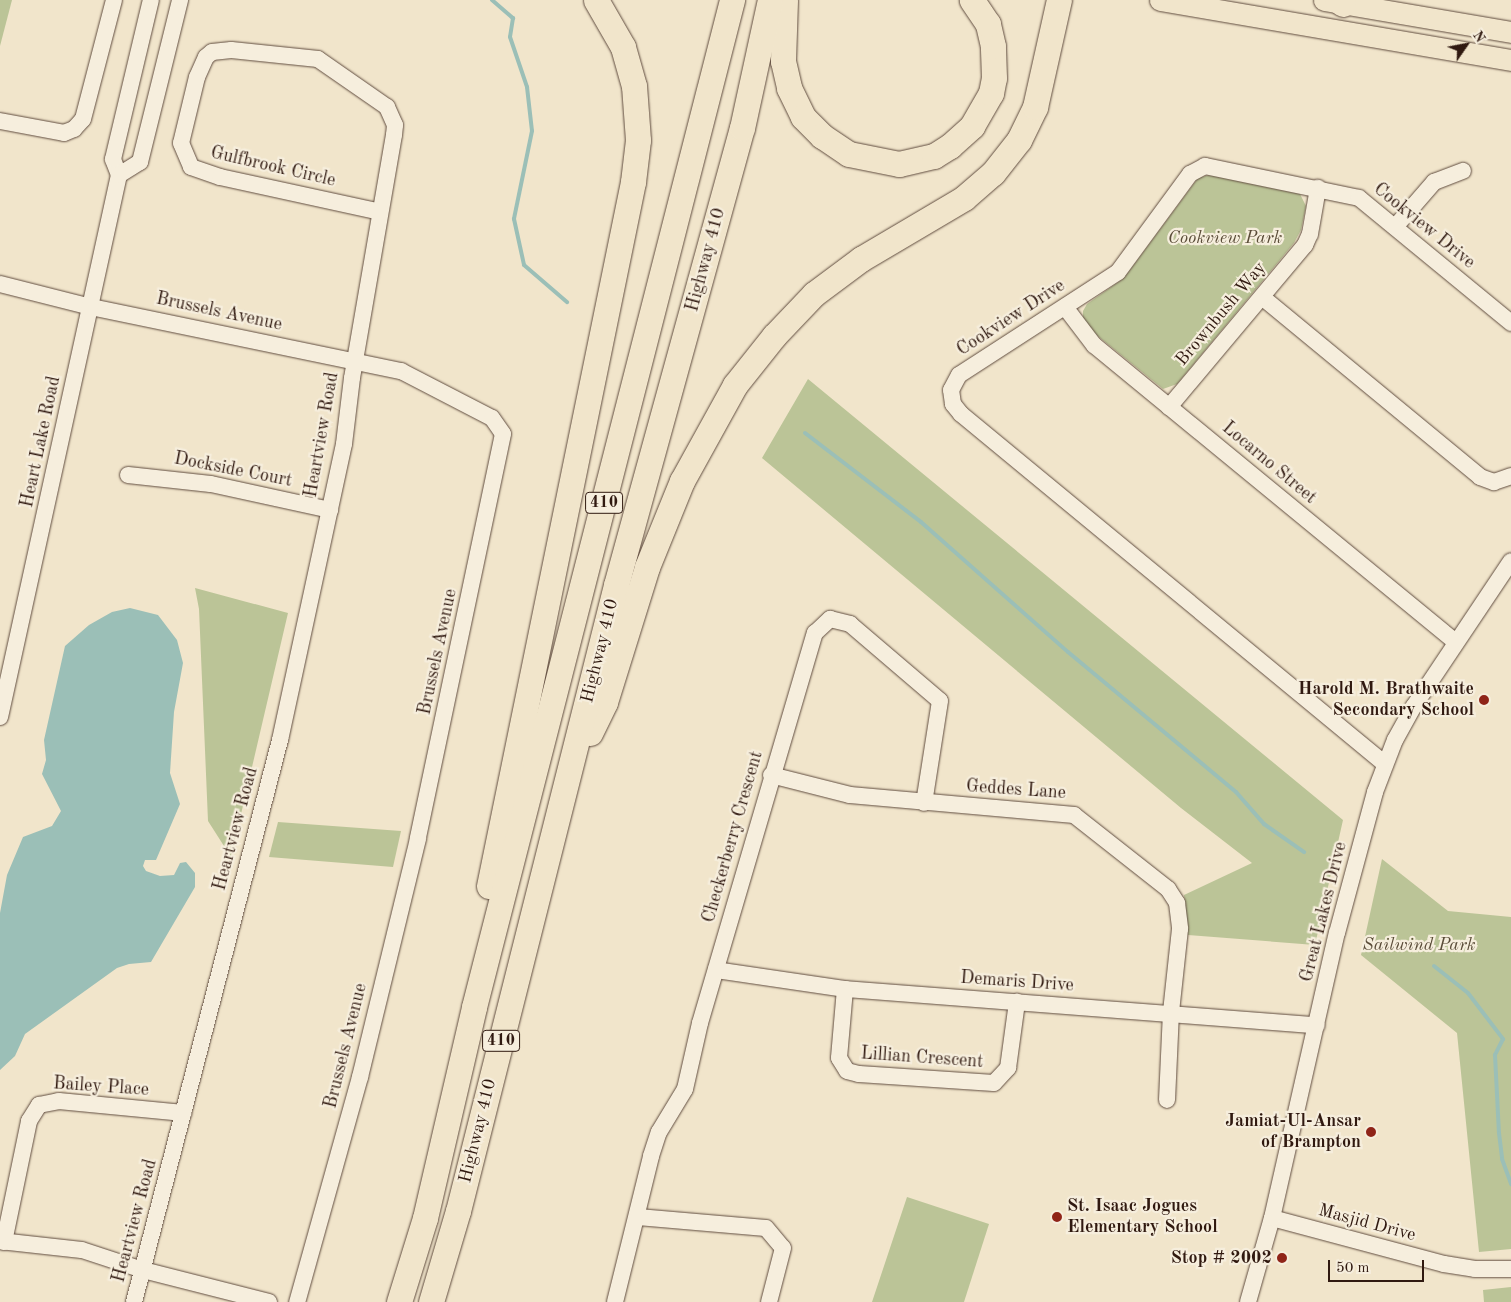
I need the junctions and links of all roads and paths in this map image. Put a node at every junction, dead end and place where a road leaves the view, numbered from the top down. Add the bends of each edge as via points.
1 (114, 0) edge
2 (151, 0) edge
3 (180, 0) edge
4 (596, 0) edge
5 (732, 0) edge
6 (770, 0) edge
7 (785, 0) edge
8 (972, 0) edge
9 (1059, 0) edge
10 (1160, 0) edge
11 (1335, 1) edge
12 (1511, 32) edge
13 (1511, 60) edge
14 (0, 121) edge
15 (1463, 171) dead end
16 (120, 175) junction
17 (1318, 188) junction
18 (380, 212) junction
19 (1395, 227) junction
20 (0, 284) edge
21 (1262, 297) junction
22 (91, 307) junction
23 (1065, 307) junction
24 (1511, 323) edge
25 (355, 361) junction
26 (1170, 407) junction
27 (128, 475) dead end
28 (1511, 476) edge
29 (330, 510) junction
30 (1511, 561) edge
31 (1456, 642) junction
32 (0, 717) edge
33 (1385, 764) junction
34 (771, 775) junction
35 (567, 780) junction
36 (924, 803) junction
37 (716, 970) junction
38 (845, 989) junction
39 (1016, 1002) junction
40 (474, 1007) junction
41 (1171, 1012) junction
42 (1317, 1026) junction
43 (1167, 1100) dead end
44 (184, 1113) junction
45 (638, 1217) junction
46 (1272, 1218) junction
47 (2, 1241) edge
48 (1511, 1269) edge
49 (143, 1270) junction
50 (134, 1302) edge
51 (268, 1302) edge
52 (296, 1302) edge
53 (399, 1302) edge
54 (431, 1302) edge
55 (615, 1302) edge
56 (769, 1302) edge
57 (1248, 1302) edge

1 - 14 street via 83,119 74,129 64,133
2 - 16 street, Heart Lake Road via 113,159
3 - 16 street via 140,162
4 - 40 highway via 623,48 634,86 638,140 634,182 477,947
5 - 40 highway, Highway 410 / 410
6 - 35 highway, Highway 410 / 410 via 742,128 616,585
7 - 8 highway via 783,61 789,88 803,116 822,136 849,154 898,164 934,156 950,146 972,126 991,93 993,46 988,24
9 - 35 highway via 1034,107 1019,140 993,173 964,198 861,259 814,294 774,336 735,385 682,481 647,567 605,702
10 - 13 main road
11 - 12 main road
15 - 19 street via 1434,182
16 - 22 street, Heart Lake Road
17 - 19 street, Cookview Drive via 1359,198
17 - 21 street, Brownbush Way via 1310,234
17 - 23 street, Cookview Drive via 1205,166 1197,168 1123,266
18 - 18 street, Gulfbrook Circle via 395,125 392,115 380,101 318,59 230,50 212,52 206,57 197,76 181,143 191,167 220,177
18 - 25 street, Gulfbrook Circle
19 - 24 street, Cookview Drive
20 - 22 street, Brussels Avenue
21 - 26 street, Brownbush Way
21 - 28 street via 1480,477 1494,482
22 - 25 street, Brussels Avenue
22 - 32 street, Heart Lake Road
23 - 26 street, Locarno Street via 1094,345
23 - 33 street, Cookview Drive via 959,375 950,397 957,410
25 - 29 street, Heartview Road via 344,444
25 - 52 street, Brussels Avenue via 416,376 492,418 500,427 503,442 416,848 360,1077
26 - 31 street, Locarno Street
27 - 29 street, Dockside Court via 152,475 211,484
29 - 44 street, Heartview Road via 280,740
30 - 31 street, Great Lakes Drive
31 - 33 street, Great Lakes Drive via 1410,713
33 - 42 street, Great Lakes Drive via 1352,877
34 - 36 street, Geddes Lane via 850,795
34 - 36 street, Checkerberry Crescent via 815,633 830,619 840,619 940,701
34 - 37 street, Checkerberry Crescent
35 - 54 highway, Highway 410 / 410 via 458,1211
36 - 41 street, Geddes Lane via 1074,815 1168,889 1180,917
37 - 38 street, Demaris Drive
37 - 45 street, Checkerberry Crescent via 685,1089 659,1132
38 - 39 street, Demaris Drive
38 - 39 street, Lillian Crescent via 839,1058 847,1071 859,1074 994,1083 1008,1068
39 - 41 street, Demaris Drive
40 - 53 highway, Highway 410 / 410 via 425,1218
41 - 42 street, Demaris Drive
41 - 43 street, Geddes Lane
42 - 46 street, Great Lakes Drive
44 - 47 street, Bailey Place via 59,1101 39,1105 29,1121
44 - 49 street, Heartview Road
45 - 55 street, Checkerberry Crescent
45 - 56 street via 766,1228 783,1248
46 - 48 street, Masjid Drive via 1444,1264 1475,1269
46 - 57 street, Great Lakes Drive
47 - 49 street via 69,1247
49 - 50 street, Heartview Road
49 - 51 street

